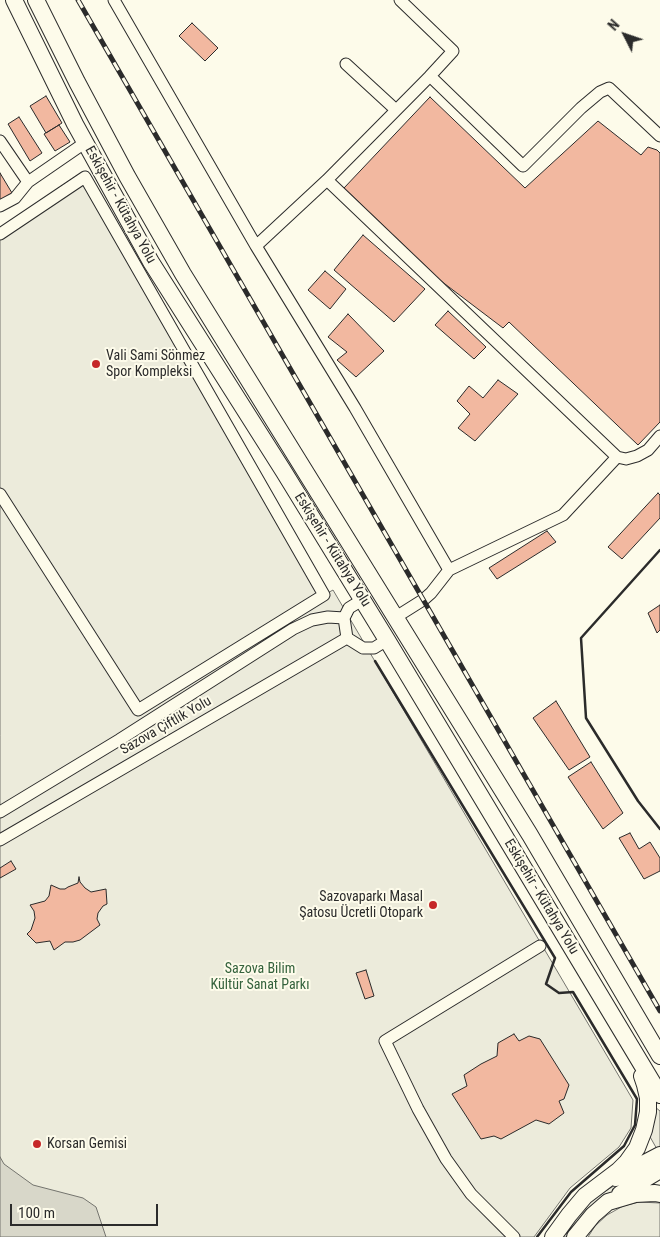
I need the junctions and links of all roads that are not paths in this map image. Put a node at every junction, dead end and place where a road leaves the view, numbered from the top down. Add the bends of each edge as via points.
1 (14, 0) edge
2 (36, 0) edge
3 (114, 0) edge
4 (400, 0) edge
5 (346, 64) dead end
6 (430, 76) junction
7 (396, 110) junction
8 (660, 136) edge
9 (0, 141) edge
10 (86, 142) junction
11 (327, 180) junction
12 (28, 182) junction
13 (0, 206) edge
14 (0, 234) edge
15 (256, 246) junction
16 (660, 436) edge
17 (617, 457) junction
18 (0, 494) edge
19 (449, 570) junction
20 (362, 600) junction
21 (396, 617) junction
22 (344, 618) junction
23 (347, 638) junction
24 (387, 640) junction
25 (0, 812) edge
26 (0, 840) edge
27 (540, 946) dead end
28 (629, 1044) junction
29 (660, 1056) edge
30 (660, 1095) edge
31 (660, 1154) edge
32 (660, 1170) edge
33 (598, 1186) junction
34 (660, 1194) edge
35 (608, 1202) junction
36 (514, 1237) edge
37 (553, 1237) edge
38 (575, 1237) edge

1 - 10 highway, Eskişehir - Kütahya Yolu
2 - 21 highway, Eskişehir - Kütahya Yolu via 126,176
3 - 15 street
4 - 6 street via 453,51
5 - 7 street
6 - 7 street
6 - 8 street via 524,166 581,108 609,88
7 - 11 street
9 - 12 street
10 - 12 street
10 - 20 highway, Eskişehir - Kütahya Yolu via 151,262
11 - 15 street
11 - 17 street
12 - 13 street via 15,198
14 - 18 street via 85,177 324,596 138,710
15 - 19 street
16 - 17 street via 648,450 637,456
17 - 19 street via 563,515
19 - 21 street via 432,593
20 - 22 street via 349,608
20 - 24 highway, Eskişehir - Kütahya Yolu
21 - 29 highway, Eskişehir - Kütahya Yolu
22 - 23 street
22 - 25 street, Sazova Çiftlik Yolu via 312,620 293,629 120,740
23 - 24 street via 363,648 374,648
23 - 26 street, Sazova Çiftlik Yolu
24 - 28 highway, Eskişehir - Kütahya Yolu
27 - 36 street via 385,1041 446,1159 471,1194
28 - 30 highway, Eskişehir - Kütahya Yolu
28 - 33 highway via 645,1085 648,1112 637,1148 618,1171
31 - 33 highway
32 - 35 highway
33 - 37 highway via 585,1196
34 - 35 highway via 634,1194
35 - 38 highway

